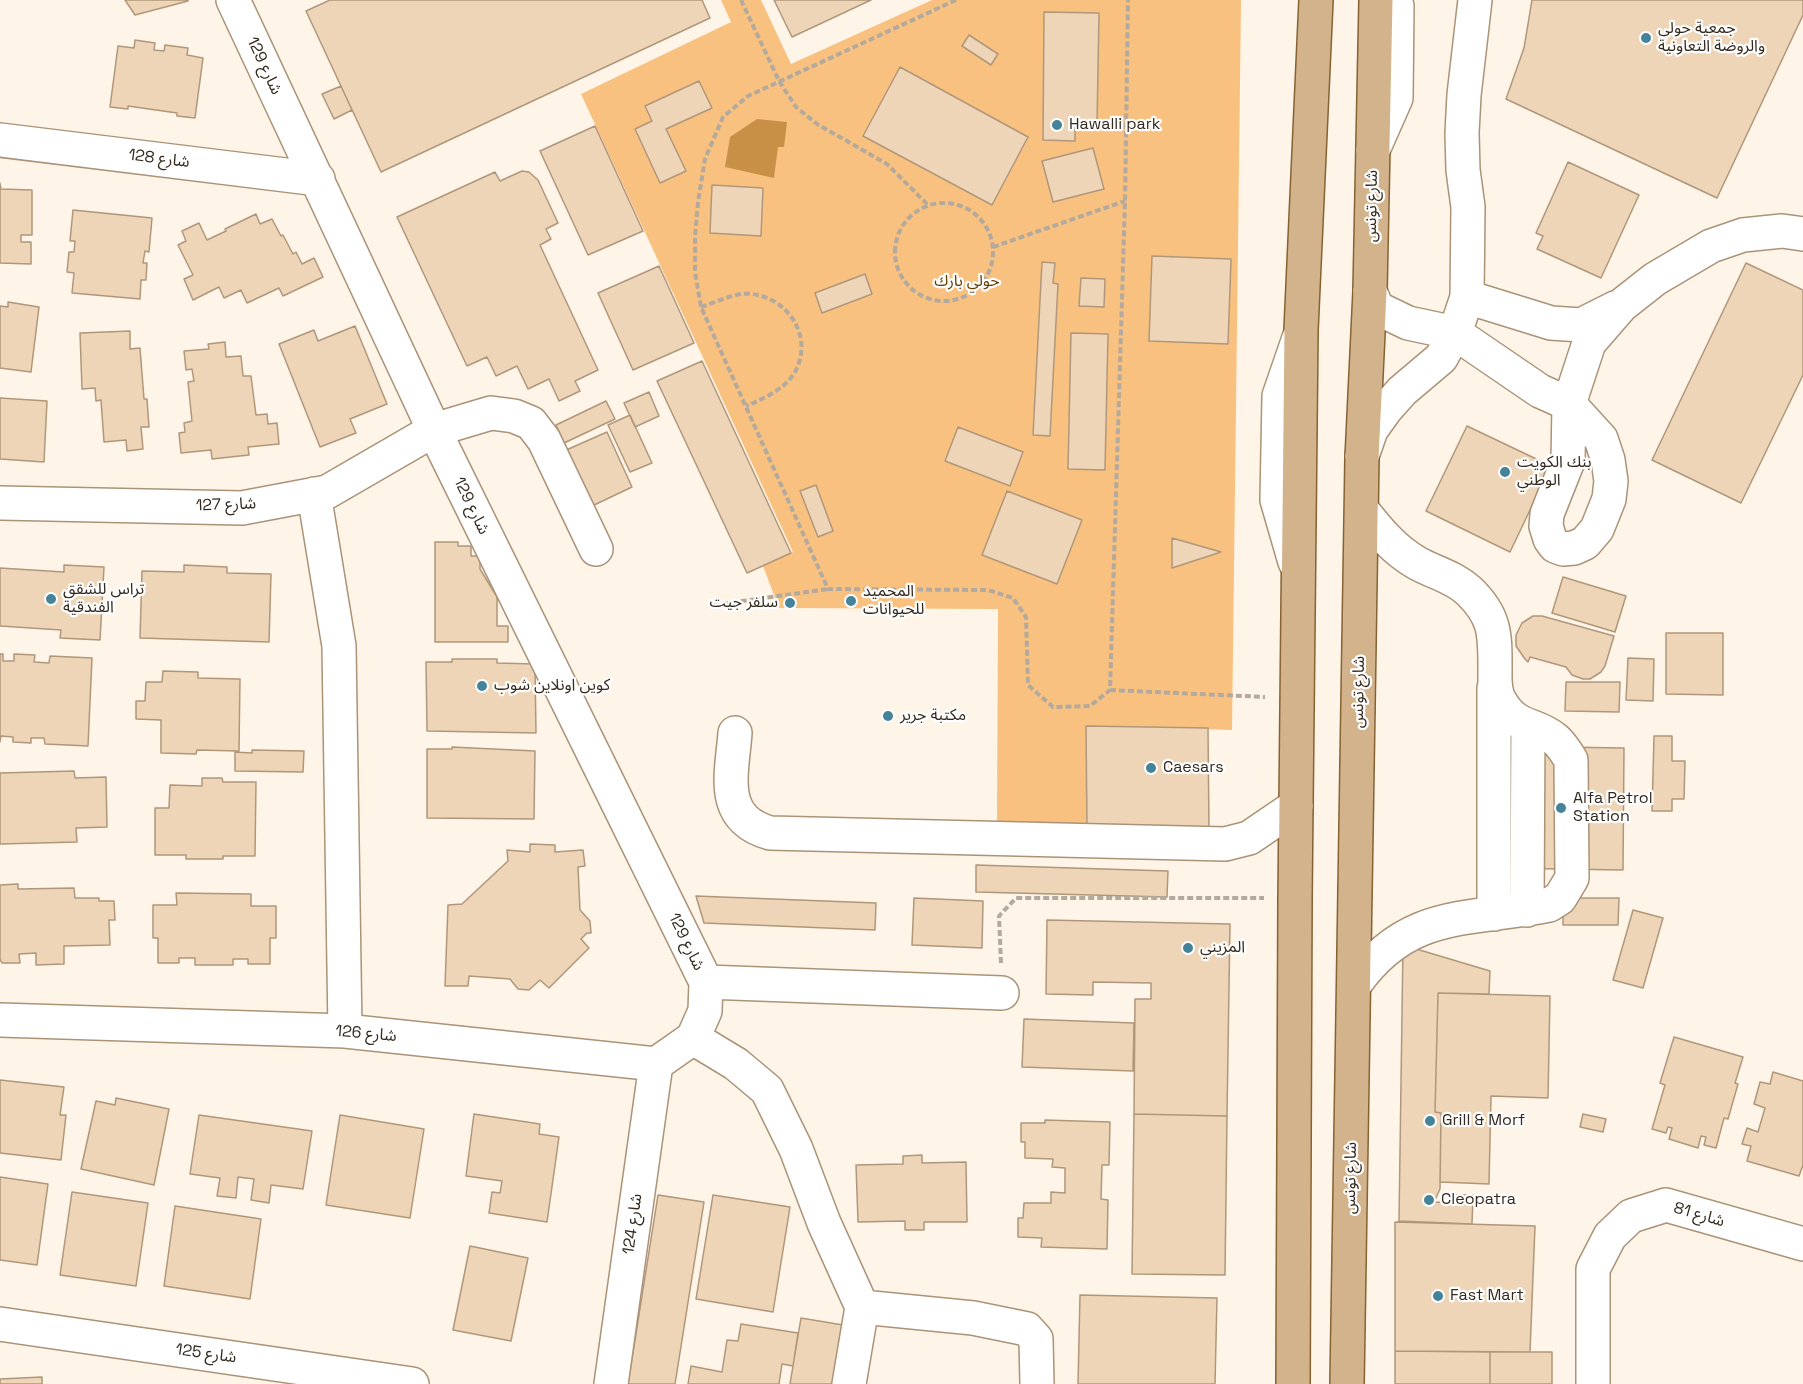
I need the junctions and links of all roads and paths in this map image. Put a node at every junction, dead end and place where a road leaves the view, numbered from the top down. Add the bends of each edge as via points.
1 (233, 0) edge
2 (741, 0) edge
3 (956, 0) edge
4 (1128, 0) edge
5 (1316, 0) edge
6 (1376, 0) edge
7 (1395, 0) edge
8 (1475, 0) edge
9 (779, 81) junction
10 (0, 140) edge
11 (1373, 150) junction
12 (318, 179) junction
13 (1125, 201) junction
14 (928, 205) junction
15 (1803, 234) edge
16 (993, 247) junction
17 (1370, 291) junction
18 (1467, 297) junction
19 (1622, 305) junction
20 (701, 307) junction
21 (1455, 333) junction
22 (746, 406) junction
23 (434, 429) junction
24 (1362, 458) junction
25 (314, 494) junction
26 (0, 503) edge
27 (1362, 510) junction
28 (596, 549) dead end
29 (828, 589) junction
30 (714, 605) dead end
31 (1494, 687) junction
32 (1110, 690) junction
33 (1297, 700) junction
34 (1528, 727) junction
35 (735, 732) dead end
36 (1296, 806) junction
37 (1295, 898) junction
38 (1527, 910) junction
39 (1494, 914) junction
40 (1355, 984) junction
41 (1002, 993) joint
42 (701, 1011) junction
43 (0, 1020) edge
44 (345, 1031) junction
45 (656, 1064) junction
46 (1803, 1244) edge
47 (862, 1307) junction
48 (0, 1324) edge
49 (412, 1384) edge
50 (611, 1384) edge
51 (849, 1384) edge
52 (1037, 1384) edge
53 (1293, 1384) edge
54 (1347, 1384) edge
55 (1593, 1384) edge

1 - 12 street, شارع 129
2 - 9 path
3 - 9 path
4 - 13 path
5 - 33 main road via 1301,330
6 - 11 main road, شارع تونس
7 - 11 street via 1396,98
8 - 18 street via 1462,133 1468,207
9 - 14 path via 796,107 817,124 887,164
9 - 20 path via 748,96 723,117 705,159 695,236 695,272
10 - 12 street, شارع 128
11 - 17 main road, شارع تونس
12 - 23 street, شارع 129
13 - 16 path
13 - 32 path
14 - 16 path via 950,203 970,210 986,226
14 - 16 path via 910,216 898,233 894,254 900,276 915,293 937,302 959,300 979,289 991,270
15 - 19 street via 1782,231 1743,235 1711,246 1654,279
17 - 21 street via 1377,308 1393,317
17 - 24 main road, شارع تونس
18 - 19 street via 1551,322 1581,325
18 - 21 street
19 - 21 street via 1588,343 1569,404 1540,391
20 - 22 path
20 - 22 path via 741,294 763,296 783,307 798,326 802,350 797,368 774,392
21 - 24 street via 1441,357 1386,409 1371,430
22 - 29 path
23 - 25 street, شارع 127 via 327,492
23 - 28 street, شارع 127 via 491,413 531,423 544,441
23 - 42 street, شارع 129
24 - 27 main road, شارع تونس
25 - 26 street, شارع 127 via 242,508
25 - 44 street via 339,646
27 - 31 street via 1398,550 1453,579 1480,603 1495,633
27 - 40 main road, شارع تونس
29 - 30 path
29 - 32 path via 988,590 1013,598 1026,617 1028,685 1053,707 1090,706
31 - 34 street via 1506,711
31 - 39 street
32 - 33 path
33 - 36 main road
34 - 38 street
34 - 38 street via 1554,738 1571,760 1572,878 1560,898
35 - 36 street via 730,791 735,809 756,829 770,833 1225,844 1250,838
36 - 37 main road
37 - 41 path via 1016,898 999,916
37 - 53 main road
38 - 39 street
39 - 40 street via 1437,922 1416,930 1380,953
40 - 54 main road, شارع تونس
41 - 42 street
42 - 45 street
42 - 47 street via 736,1064 767,1090
43 - 44 street, شارع 126
44 - 45 street, شارع 126
45 - 50 street, شارع 124
46 - 55 street, شارع 81 via 1666,1205 1631,1216 1610,1236 1593,1269
47 - 51 street
47 - 52 street via 973,1318 1027,1329 1035,1339
48 - 49 street, شارع 125

